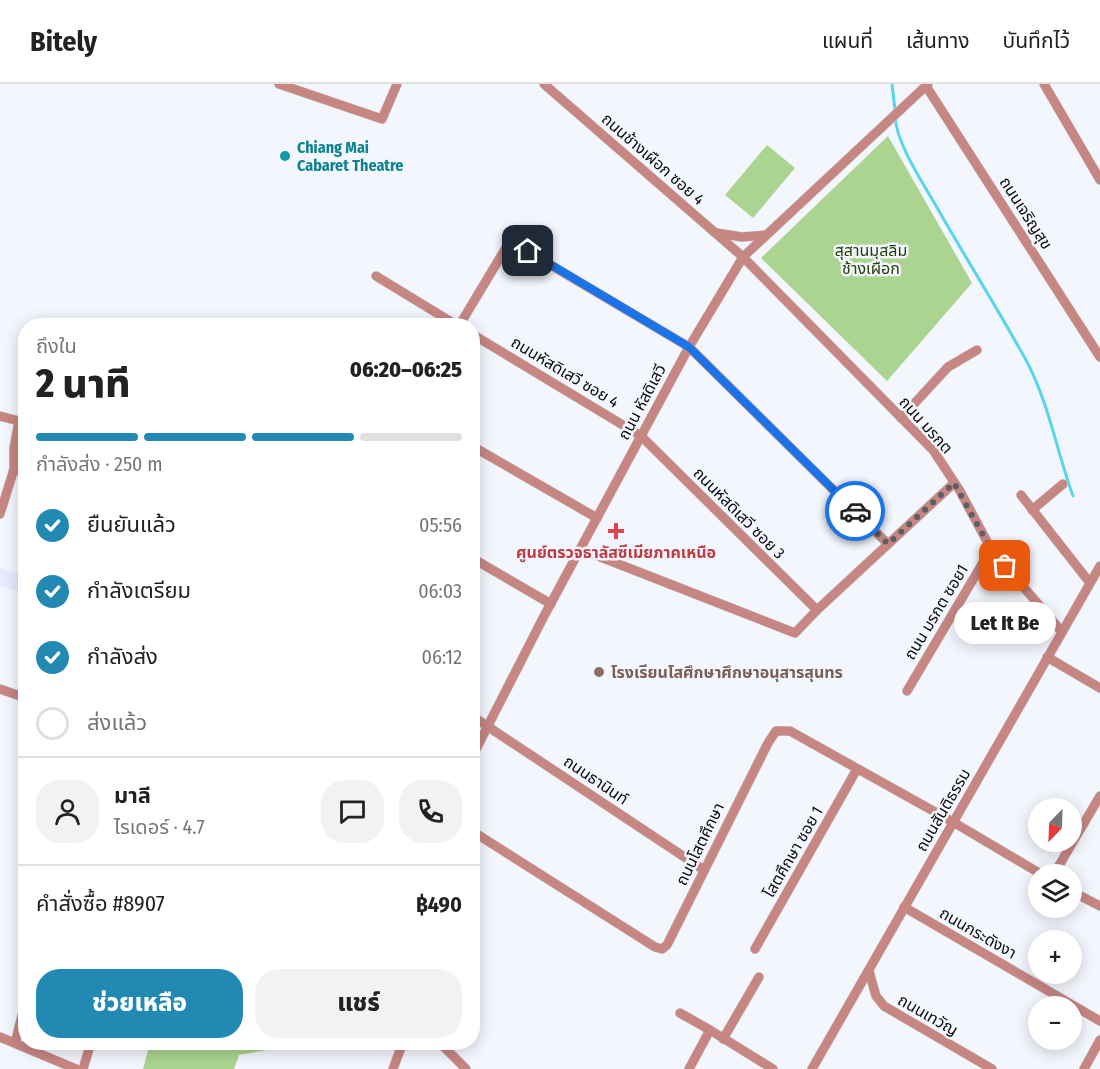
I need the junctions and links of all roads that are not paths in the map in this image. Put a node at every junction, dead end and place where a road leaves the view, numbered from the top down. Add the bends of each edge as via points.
1 (279, 84) edge
2 (397, 84) edge
3 (544, 84) edge
4 (1044, 84) edge
5 (927, 85) edge
6 (1100, 180) edge
7 (715, 233) junction
8 (767, 235) junction
9 (743, 257) junction
10 (376, 276) dead end
11 (446, 318) edge
12 (464, 318) edge
13 (480, 339) edge
14 (689, 347) junction
15 (977, 350) dead end
16 (1100, 357) edge
17 (0, 416) edge
18 (901, 418) junction
19 (18, 421) edge
20 (18, 426) edge
21 (641, 436) junction
22 (480, 451) edge
23 (14, 469) junction
24 (18, 470) edge
25 (954, 483) junction
26 (1063, 484) dead end
27 (1021, 495) dead end
28 (1032, 510) junction
29 (0, 514) edge
30 (597, 519) junction
31 (888, 544) junction
32 (580, 549) junction
33 (991, 549) junction
34 (480, 563) edge
35 (1100, 566) edge
36 (1090, 583) junction
37 (551, 604) junction
38 (816, 610) junction
39 (1062, 632) junction
40 (1047, 657) junction
41 (1100, 688) edge
42 (0, 689) edge
43 (907, 691) dead end
44 (18, 695) edge
45 (480, 721) edge
46 (488, 726) junction
47 (480, 742) edge
48 (857, 769) junction
49 (1100, 796) edge
50 (953, 822) junction
51 (480, 836) edge
52 (1060, 864) edge
53 (1028, 866) edge
54 (704, 870) junction
55 (1082, 897) edge
56 (1100, 906) edge
57 (904, 907) junction
58 (755, 949) dead end
59 (869, 971) junction
60 (759, 977) dead end
61 (680, 1013) dead end
62 (1100, 1021) edge
63 (710, 1030) junction
64 (18, 1031) edge
65 (0, 1037) edge
66 (723, 1039) junction
67 (1100, 1040) edge
68 (15, 1043) junction
69 (18, 1044) edge
70 (31, 1050) edge
71 (89, 1050) edge
72 (400, 1050) edge
73 (447, 1050) edge
74 (76, 1069) edge
75 (83, 1069) edge
76 (393, 1069) edge
77 (466, 1069) edge
78 (689, 1069) edge
79 (773, 1069) edge
80 (812, 1069) edge
81 (992, 1069) edge
82 (1084, 1069) edge

1 - 2 street via 382,119
3 - 7 street, ถนนช้างเผือก ซอย 4
4 - 6 street
5 - 8 street, ถนน หัสดิเสวี
5 - 16 street, ถนนเจริญสุข
7 - 8 street
7 - 9 street, ถนนช้างเผือก ซอย 4
8 - 9 street, ถนน หัสดิเสวี
9 - 14 street, ถนน หัสดิเสวี
9 - 18 street, ถนน มรกต
10 - 11 street
12 - 14 street via 510,241
13 - 21 street, ถนนหัสดิเสวี ซอย 4
14 - 21 street, ถนน หัสดิเสวี
14 - 31 street
15 - 18 street via 948,367
17 - 19 street
18 - 25 street, ถนน มรกต via 933,450
20 - 23 street
21 - 30 street, ถนน หัสดิเสวี
21 - 38 street, ถนนหัสดิเสวี ซอย 3
22 - 30 street
23 - 24 street
23 - 29 street
25 - 31 street
25 - 33 street, ถนน มรกต
26 - 28 street
27 - 28 street
28 - 36 street
30 - 32 street, ถนน หัสดิเสวี
31 - 38 street
32 - 37 street, ถนน หัสดิเสวี
32 - 38 street via 795,633
33 - 39 street, ถนน มรกต
33 - 43 street, ถนน มรกต ซอย1
34 - 37 street
35 - 36 street, ถนนสันติธรรม
36 - 39 street, ถนนสันติธรรม
37 - 46 street, ถนน หัสดิเสวี
39 - 40 street, ถนนสันติธรรม
40 - 41 street
40 - 50 street, ถนนสันติธรรม
42 - 44 street
45 - 46 street, ถนนธานินท์
46 - 47 street, ถนน หัสดิเสวี
46 - 54 street, ถนนธานินท์
48 - 50 street, ถนนโสตศึกษา
48 - 54 street, ถนนโสตศึกษา via 790,731 776,731
48 - 58 street, โสตศึกษา ซอย 1
49 - 52 street
50 - 53 street, ถนนโสตศึกษา
50 - 57 street, ถนนสันติธรรม
51 - 54 street, ถนนโสตศึกษา via 662,949
55 - 56 street
57 - 59 street, ถนนสันติธรรม
57 - 62 street, ถนนกระดังงา
59 - 80 street, ถนนสันติธรรม
59 - 81 street, ถนนเทวัญ via 876,996 884,1006
60 - 66 street
61 - 63 street
63 - 66 street
63 - 78 street
64 - 68 street
65 - 68 street
66 - 79 street
67 - 82 street
68 - 69 street
70 - 74 street
71 - 75 street
72 - 76 street
73 - 77 street

